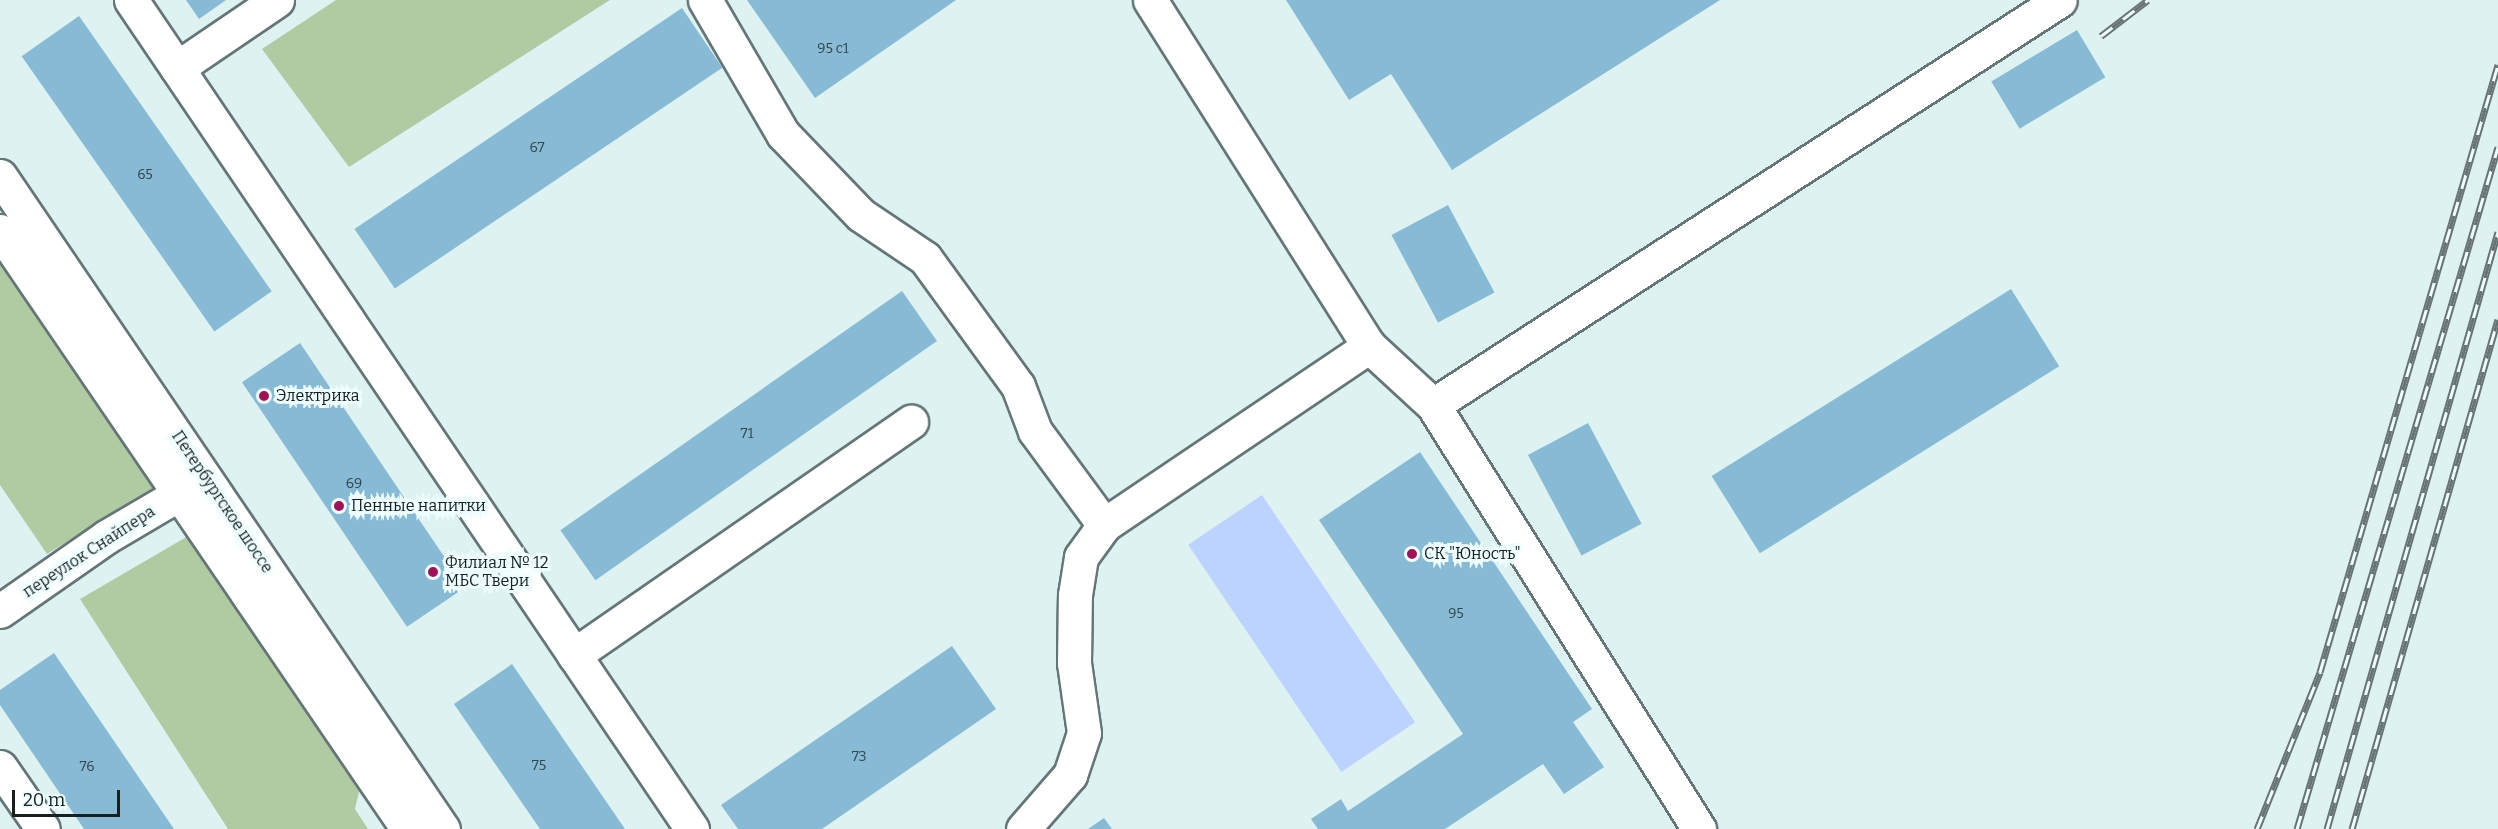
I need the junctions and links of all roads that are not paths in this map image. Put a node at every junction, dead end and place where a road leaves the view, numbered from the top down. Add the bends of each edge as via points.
1 (131, 0) edge
2 (278, 0) edge
3 (705, 0) edge
4 (1150, 0) edge
5 (2060, 0) edge
6 (177, 68) junction
7 (0, 176) edge
8 (0, 231) edge
9 (1369, 346) junction
10 (1433, 405) junction
11 (911, 422) dead end
12 (192, 486) junction
13 (1104, 525) junction
14 (0, 611) edge
15 (574, 655) junction
16 (0, 767) edge
17 (43, 829) edge
18 (408, 829) edge
19 (443, 829) edge
20 (692, 829) edge
21 (1023, 829) edge
22 (1699, 829) edge

1 - 6 main road
2 - 6 main road
3 - 13 main road via 783,134 861,215 925,258 1018,386 1035,431
4 - 9 main road
5 - 10 main road
6 - 15 main road
7 - 12 main road, Петербургское шоссе
8 - 12 main road, Петербургское шоссе
9 - 10 main road
9 - 13 main road
10 - 22 main road
11 - 15 main road
12 - 14 main road, переулок Снайпера via 106,537
12 - 18 main road, Петербургское шоссе
12 - 19 main road, Петербургское шоссе
13 - 21 main road via 1081,557 1075,595 1074,663 1084,733 1070,775
15 - 20 main road
16 - 17 main road

